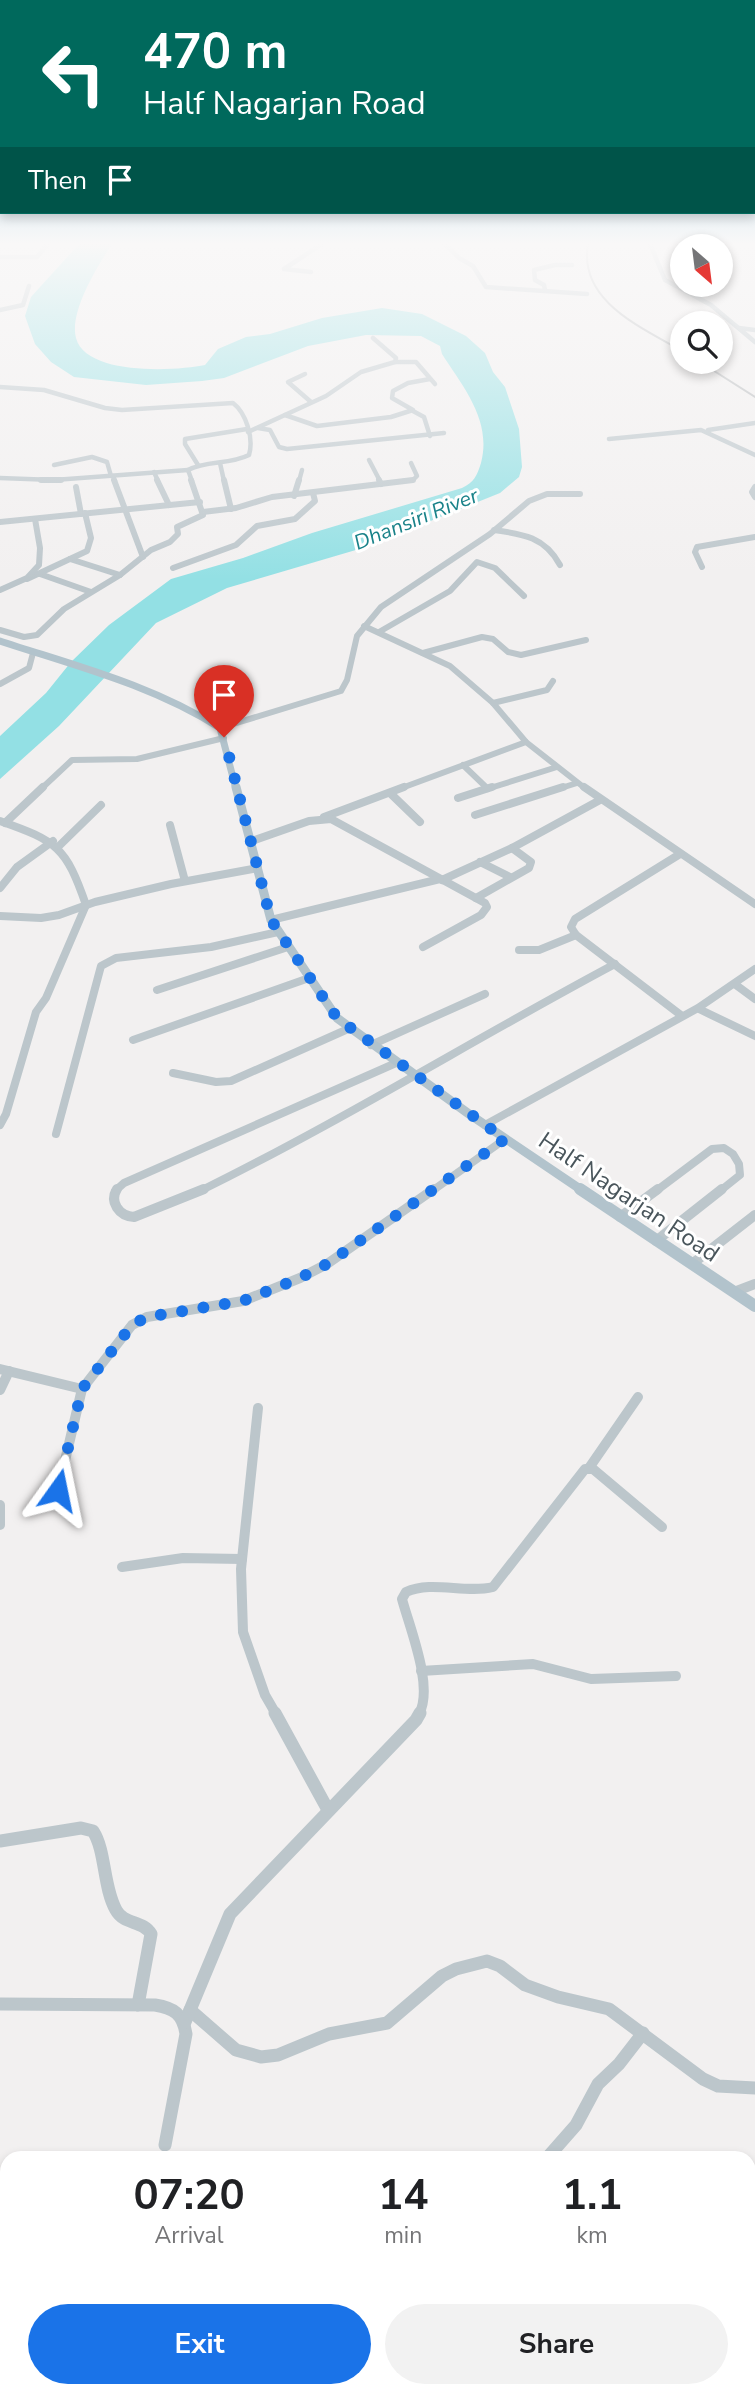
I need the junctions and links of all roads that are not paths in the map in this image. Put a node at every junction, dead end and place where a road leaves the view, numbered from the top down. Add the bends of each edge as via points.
1 (394, 356) edge
2 (395, 362) junction
3 (305, 374) dead end
4 (430, 379) junction
5 (435, 384) dead end
6 (0, 387) edge
7 (311, 402) junction
8 (413, 411) junction
9 (285, 415) junction
10 (755, 423) edge
11 (257, 428) junction
12 (247, 430) junction
13 (706, 431) junction
14 (444, 433) dead end
15 (430, 436) junction
16 (609, 439) dead end
17 (755, 455) edge
18 (369, 460) dead end
19 (220, 463) junction
20 (411, 463) dead end
21 (54, 465) dead end
22 (198, 466) junction
23 (188, 470) junction
24 (302, 470) dead end
25 (154, 472) junction
26 (112, 476) junction
27 (0, 478) edge
28 (381, 484) junction
29 (76, 487) dead end
30 (755, 487) edge
31 (313, 493) junction
32 (580, 494) dead end
33 (295, 496) junction
34 (755, 497) edge
35 (200, 502) junction
36 (169, 505) junction
37 (126, 509) junction
38 (231, 509) junction
39 (204, 512) junction
40 (83, 514) junction
41 (35, 519) junction
42 (0, 522) edge
43 (494, 530) junction
44 (755, 537) edge
45 (143, 557) junction
46 (71, 559) junction
47 (560, 565) dead end
48 (702, 566) dead end
49 (173, 568) dead end
50 (38, 574) junction
51 (120, 575) junction
52 (27, 579) junction
53 (0, 590) edge
54 (91, 592) junction
55 (524, 596) dead end
56 (364, 626) junction
57 (0, 630) edge
58 (379, 632) junction
59 (586, 640) dead end
60 (0, 641) edge
61 (33, 653) junction
62 (423, 653) junction
63 (553, 681) dead end
64 (0, 684) edge
65 (493, 703) junction
66 (222, 733) junction
67 (526, 741) junction
68 (463, 765) junction
69 (557, 767) junction
70 (577, 783) junction
71 (488, 789) junction
72 (390, 793) junction
73 (458, 799) dead end
74 (600, 800) junction
75 (101, 806) dead end
76 (475, 816) dead end
77 (322, 818) junction
78 (3, 822) edge
79 (420, 822) dead end
80 (170, 825) dead end
81 (252, 841) junction
82 (56, 844) junction
83 (512, 848) junction
84 (680, 854) junction
85 (480, 862) junction
86 (258, 868) junction
87 (510, 877) junction
88 (441, 879) junction
89 (185, 881) junction
90 (0, 888) edge
91 (476, 898) junction
92 (755, 904) edge
93 (86, 905) junction
94 (0, 916) edge
95 (271, 920) junction
96 (278, 932) junction
97 (576, 935) junction
98 (288, 947) junction
99 (423, 947) dead end
100 (520, 950) dead end
101 (615, 964) junction
102 (755, 969) edge
103 (309, 978) junction
104 (736, 985) junction
105 (157, 990) dead end
106 (485, 994) dead end
107 (755, 999) edge
108 (699, 1009) junction
109 (682, 1016) junction
110 (348, 1029) junction
111 (755, 1037) edge
112 (133, 1040) dead end
113 (372, 1045) junction
114 (396, 1063) junction
115 (173, 1073) dead end
116 (413, 1074) junction
117 (0, 1125) edge
118 (485, 1125) junction
119 (57, 1135) dead end
120 (505, 1139) junction
121 (755, 1215) edge
122 (620, 1217) junction
123 (656, 1241) junction
124 (692, 1264) junction
125 (755, 1284) edge
126 (734, 1292) junction
127 (755, 1306) edge
128 (5, 1370) edge
129 (82, 1389) junction
130 (0, 1390) edge
131 (638, 1397) dead end
132 (258, 1408) dead end
133 (589, 1468) junction
134 (58, 1490) dead end
135 (0, 1505) edge
136 (0, 1525) edge
137 (662, 1527) dead end
138 (242, 1559) junction
139 (122, 1567) dead end
140 (421, 1671) junction
141 (676, 1676) dead end
142 (328, 1810) junction
143 (0, 1841) edge
144 (0, 2004) edge
145 (138, 2005) junction
146 (188, 2016) junction
147 (643, 2033) junction
148 (755, 2088) edge
149 (165, 2145) dead end
150 (553, 2151) edge

1 - 2 street
2 - 4 street via 416,362
2 - 7 street via 361,372
3 - 7 street via 288,382
4 - 5 street
4 - 8 street via 408,383 391,393
6 - 12 street via 44,390 122,410 233,403 243,411
7 - 9 street
8 - 9 street via 317,426
8 - 15 street via 427,421
9 - 11 street
10 - 13 street
11 - 12 street
11 - 15 street via 271,431 279,447 287,449
12 - 19 street via 249,455
12 - 22 street via 185,439
13 - 16 street
13 - 17 street
14 - 15 street
18 - 28 street
19 - 22 street
19 - 38 street
20 - 28 street via 416,479
21 - 26 street via 95,458 107,463
22 - 23 street
23 - 25 street
23 - 35 street
24 - 33 street
25 - 26 street
25 - 36 street
26 - 27 street
26 - 37 street
28 - 31 street
29 - 40 street
30 - 34 street
31 - 33 street
31 - 49 street via 315,501 301,516 257,526 236,545
32 - 43 street via 537,497 513,511
33 - 38 street via 272,497
35 - 36 street
35 - 39 street
36 - 37 street
37 - 40 street
37 - 45 street
38 - 39 street
39 - 45 street via 177,527 178,534 170,542
40 - 41 street
40 - 46 street via 91,545
41 - 42 street
41 - 52 street via 42,557 37,572
43 - 47 street via 545,542
43 - 56 street via 389,602
44 - 48 street via 697,547
45 - 51 street
46 - 50 street
46 - 51 street
50 - 52 street
50 - 54 street
51 - 54 street
52 - 53 street
54 - 57 street via 60,612 37,635 24,637
55 - 58 street via 495,568 477,562 455,587
56 - 58 street
56 - 66 street via 350,650 348,682 341,691
58 - 62 street
59 - 62 street via 521,655 482,637
60 - 61 main road
61 - 64 street via 30,668
61 - 66 main road via 136,685 202,715
62 - 65 street via 460,673
63 - 65 street via 547,690
65 - 67 street
66 - 78 street via 137,759 72,760
66 - 81 main road, Half Nagarjan Road
67 - 68 street
67 - 69 street
68 - 71 street
68 - 72 street
69 - 70 street
69 - 71 street
70 - 74 street
70 - 76 street
71 - 73 street
72 - 77 street
72 - 79 street
74 - 83 street
74 - 84 street
75 - 82 street
77 - 81 street
77 - 88 street via 331,818
78 - 82 street
80 - 89 street
81 - 86 main road, Half Nagarjan Road
82 - 90 street via 17,867
82 - 93 street via 74,870
83 - 85 street
83 - 87 street via 531,862 529,868
84 - 92 street
84 - 97 street via 575,919 571,927
85 - 87 street
85 - 88 street
86 - 89 street
86 - 95 main road, Half Nagarjan Road
87 - 91 street
88 - 91 street
88 - 95 street
89 - 93 street
91 - 99 street via 487,907 481,915
93 - 94 street via 41,918
93 - 117 street via 36,1013
95 - 96 main road, Half Nagarjan Road
96 - 98 main road, Half Nagarjan Road
96 - 119 street via 211,947 116,958 101,966
97 - 100 street via 539,950
97 - 101 street
98 - 103 main road, Half Nagarjan Road
98 - 105 street
101 - 109 street
101 - 116 street
102 - 104 street
103 - 110 main road, Half Nagarjan Road
103 - 112 street
104 - 107 street
104 - 108 street
106 - 113 street
108 - 109 street
108 - 111 street
109 - 118 street
110 - 113 main road, Half Nagarjan Road
110 - 115 street via 231,1081
113 - 114 main road, Half Nagarjan Road
114 - 116 main road, Half Nagarjan Road
114 - 116 street via 124,1183 114,1191 116,1210 133,1218 189,1196 312,1134
116 - 118 main road, Half Nagarjan Road
118 - 120 main road, Half Nagarjan Road
120 - 122 main road, Half Nagarjan Road
120 - 129 street via 327,1264 300,1278 233,1304 137,1321
121 - 124 street
122 - 123 main road, Half Nagarjan Road
122 - 123 street via 712,1149 728,1149 736,1156 740,1175
123 - 124 main road, Half Nagarjan Road
124 - 126 main road, Half Nagarjan Road
125 - 126 street
126 - 127 main road, Half Nagarjan Road
128 - 129 street
128 - 130 street
129 - 134 street
131 - 133 street
132 - 138 street
133 - 137 street
133 - 140 street via 582,1471 493,1587 468,1592 416,1588 405,1593 402,1599
135 - 136 street
138 - 139 street via 183,1558
138 - 142 street via 241,1616 253,1664 274,1715
140 - 141 street via 533,1664 591,1679
140 - 142 street via 424,1705 416,1720
142 - 146 street via 230,1914
143 - 145 street via 81,1828 93,1831 115,1910 124,1919 144,1925 151,1934
144 - 145 street
145 - 146 street via 170,2007
146 - 147 street via 236,2050 261,2057 278,2055 329,2034 387,2022 442,1976 487,1961 525,1985 609,2009
146 - 149 street
147 - 148 street via 718,2086
147 - 150 street via 598,2084 576,2125

